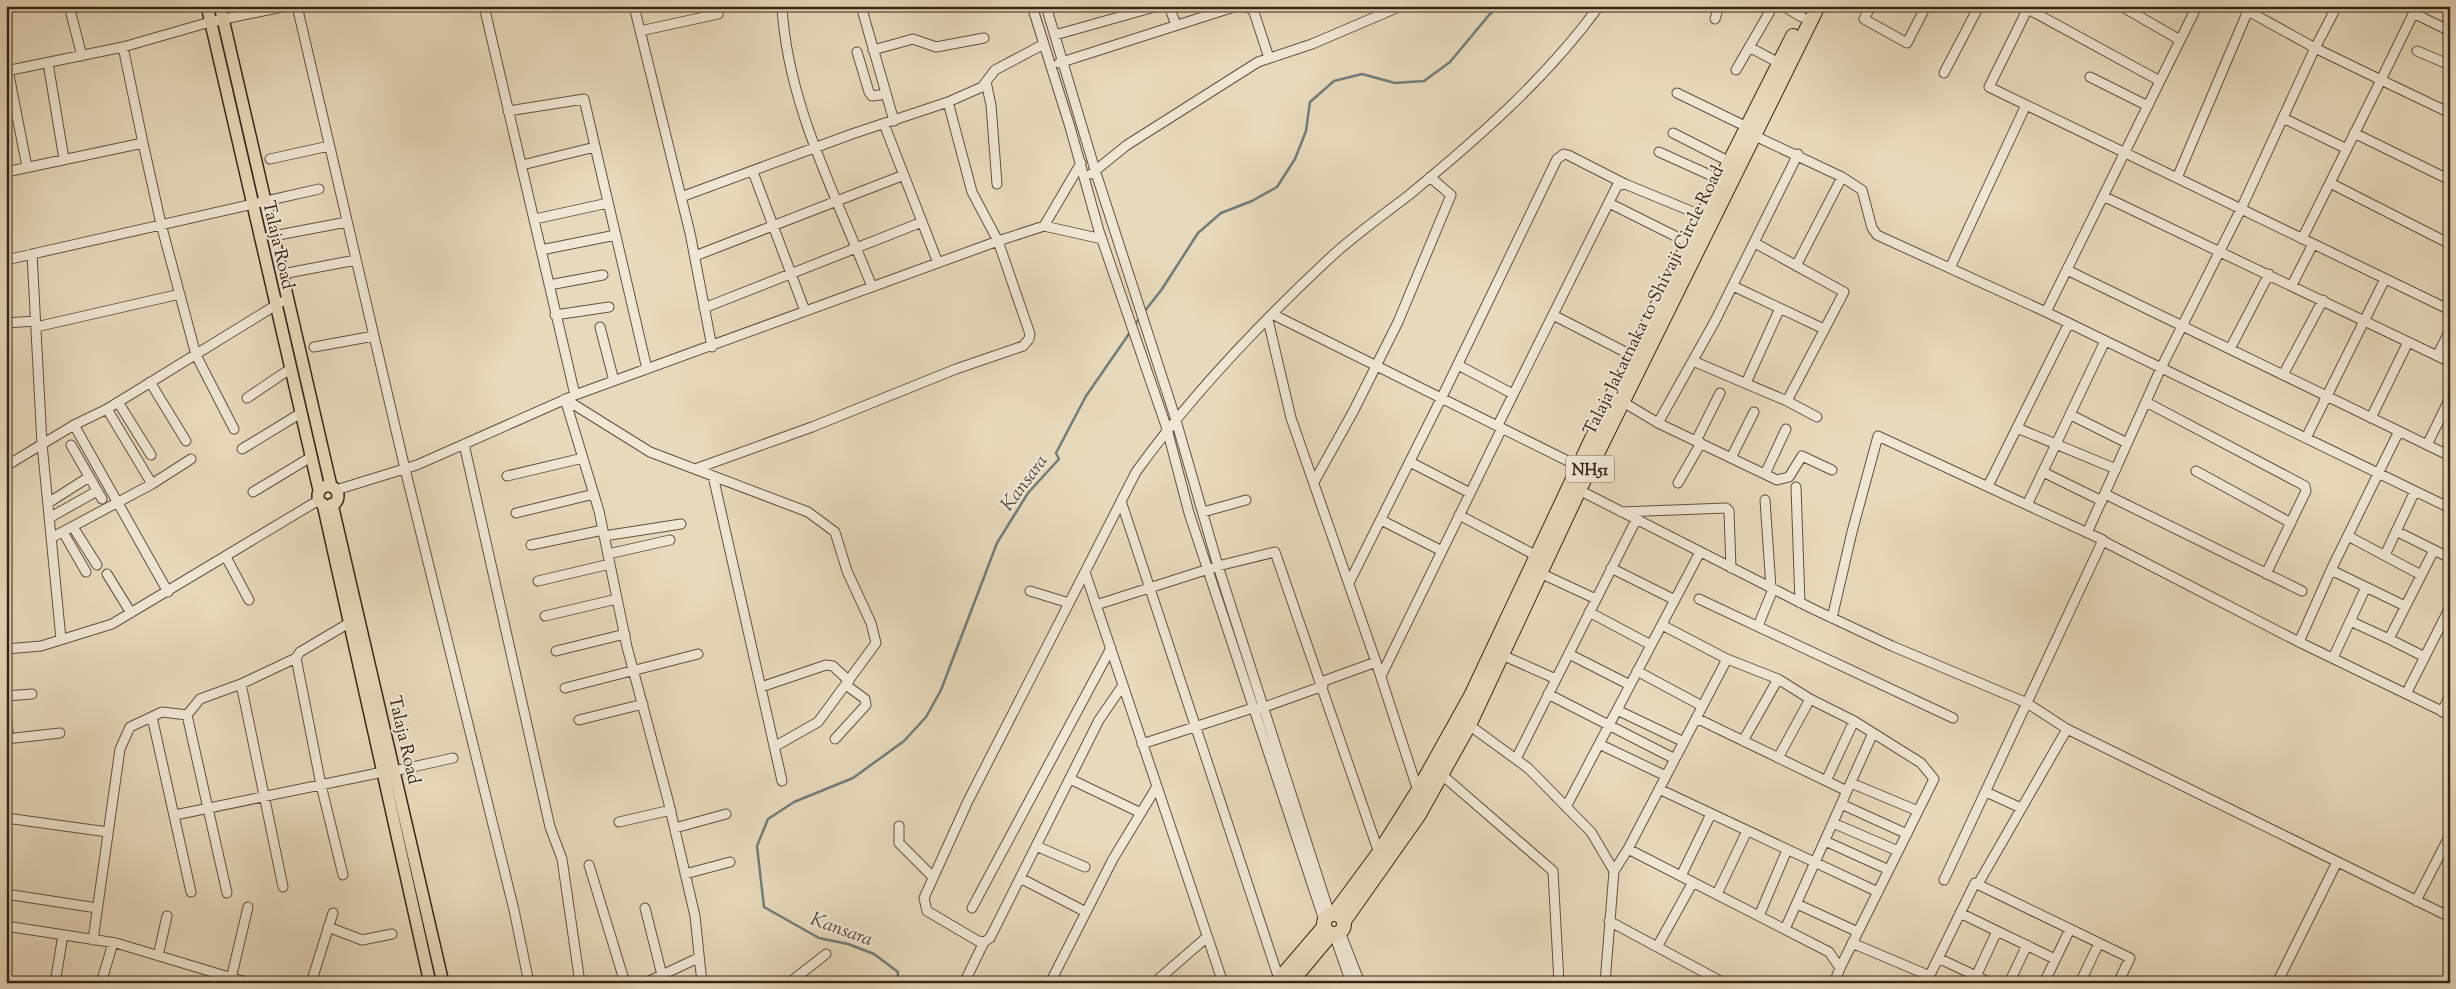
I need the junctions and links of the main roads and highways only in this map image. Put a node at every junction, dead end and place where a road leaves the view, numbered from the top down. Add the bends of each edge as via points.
1 (207, 6) edge
2 (220, 6) edge
3 (1818, 6) edge
4 (1805, 12) edge
5 (1751, 132) junction
6 (1584, 469) junction
7 (333, 488) junction
8 (1575, 488) junction
9 (323, 500) junction
10 (390, 771) junction
11 (1333, 925) junction
12 (1282, 981) edge
13 (430, 983) edge
14 (443, 983) edge

1 - 9 main road, Talaja Road
2 - 7 main road, Talaja Road
3 - 5 highway, Talaja Jakatnaka to Shivaji Circle Road / NH51
4 - 5 highway, Talaja Jakatnaka to Shivaji Circle Road / NH51 via 1779,63
5 - 6 highway, Talaja Jakatnaka to Shivaji Circle Road / NH51 via 1623,402
5 - 6 highway, Talaja Jakatnaka to Shivaji Circle Road / NH51 via 1730,162 1632,356
6 - 8 highway, Talaja Jakatnaka to Shivaji Circle Road / NH51
7 - 9 main road via 324,486
7 - 9 main road via 338,497
8 - 11 highway, Talaja Jakatnaka to Shivaji Circle Road / NH51 via 1537,556 1471,696 1418,791
8 - 11 highway, Talaja Jakatnaka to Shivaji Circle Road / NH51 via 1540,573 1469,725 1415,820
9 - 10 main road, Talaja Road
9 - 10 main road, Talaja Road via 349,623
10 - 13 main road, Talaja Road
10 - 14 main road, Talaja Road
11 - 12 highway, Talaja Jakatnaka to Shivaji Circle Road / NH51

